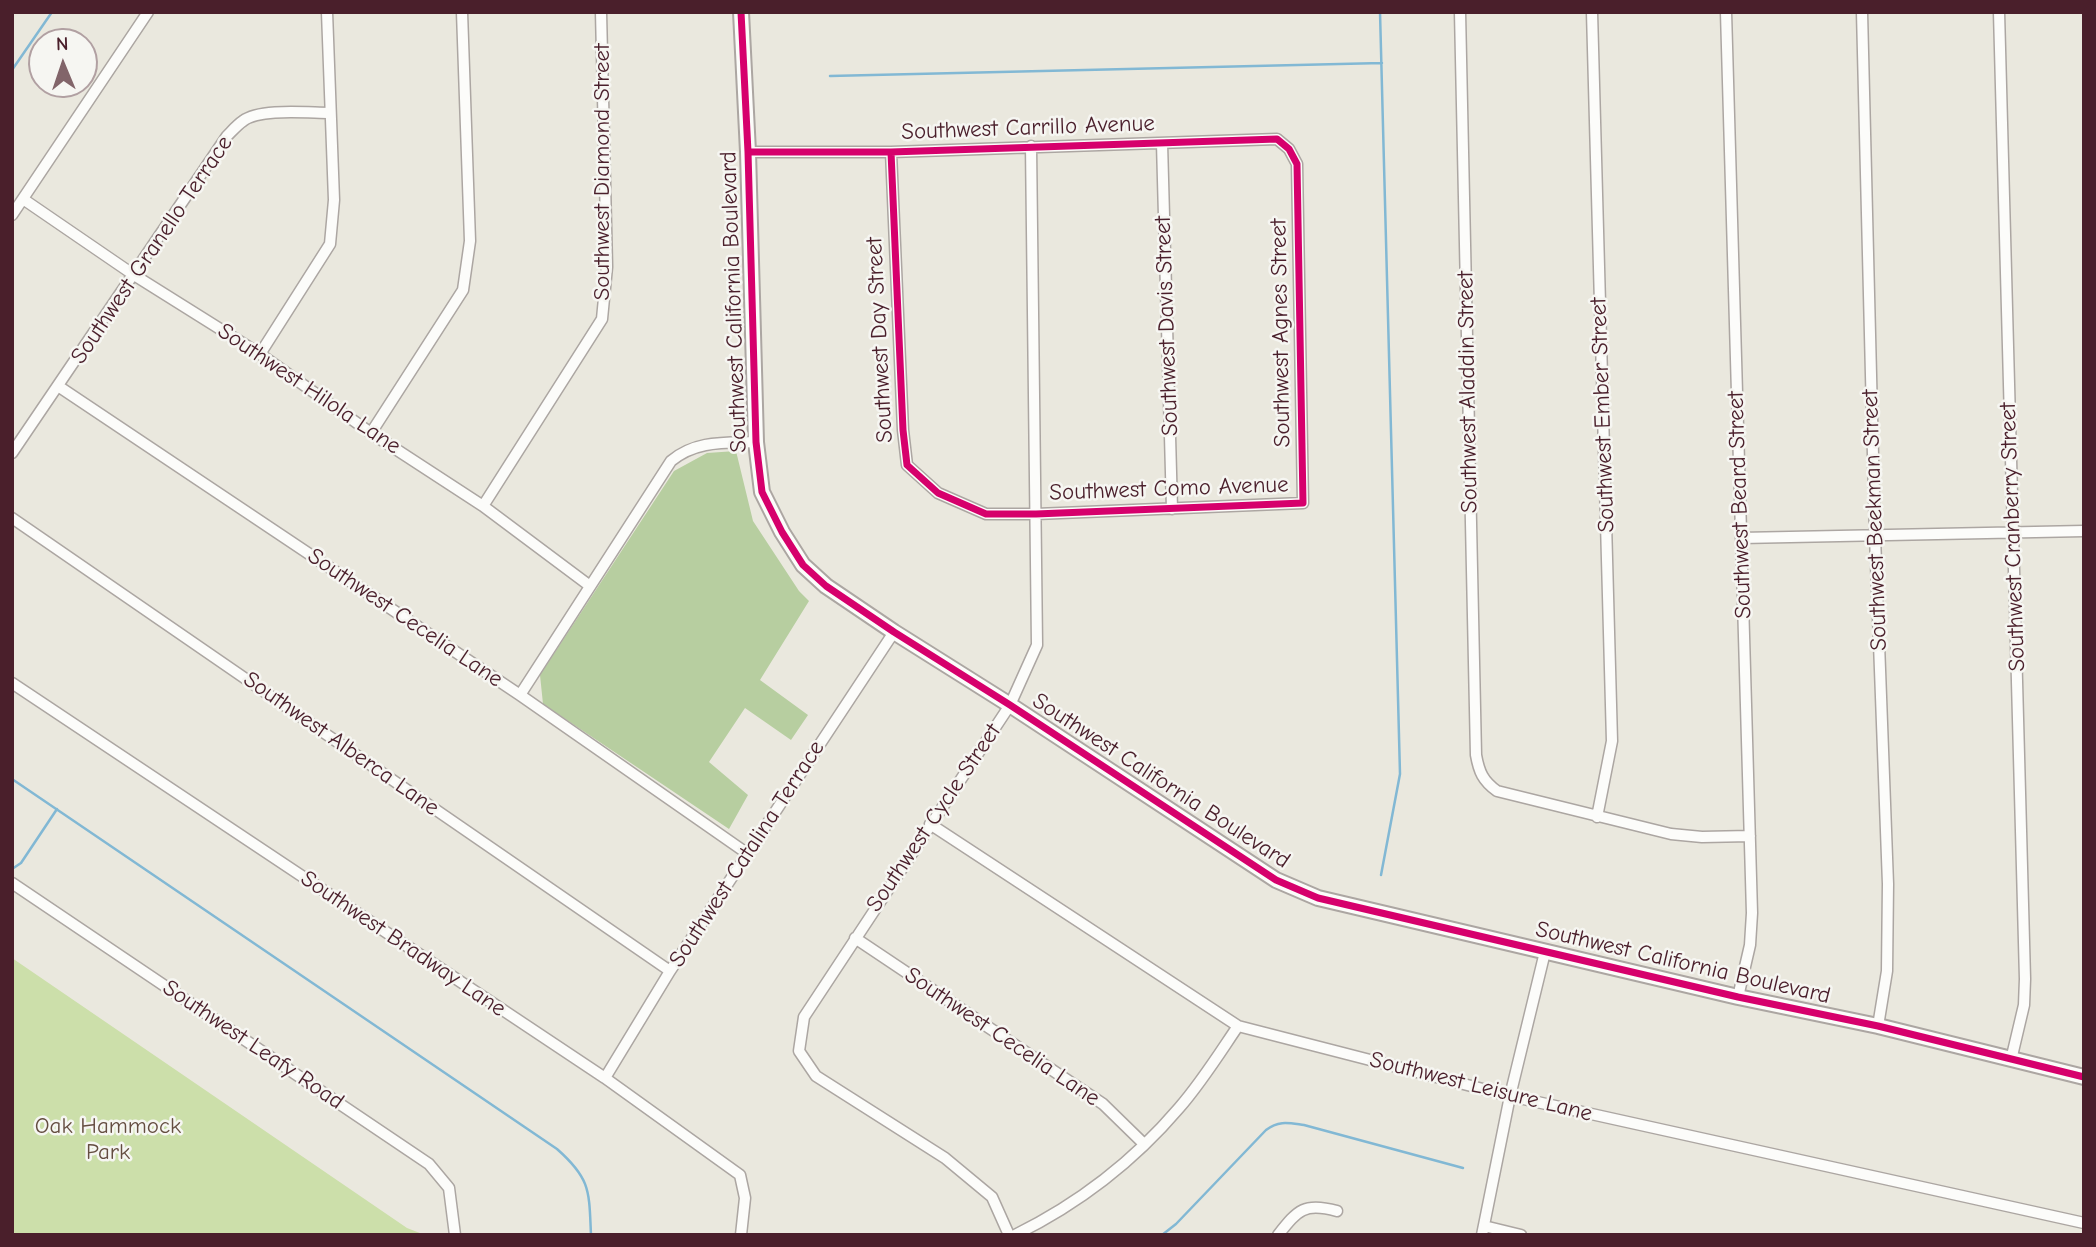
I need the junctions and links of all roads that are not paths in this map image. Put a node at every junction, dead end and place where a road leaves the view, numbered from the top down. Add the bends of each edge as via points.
1 (148, 12) edge
2 (327, 12) edge
3 (462, 12) edge
4 (601, 12) edge
5 (741, 12) edge
6 (1460, 12) edge
7 (1592, 12) edge
8 (1726, 12) edge
9 (1862, 12) edge
10 (1999, 12) edge
11 (330, 113) junction
12 (1162, 143) junction
13 (1031, 146) junction
14 (748, 152) junction
15 (891, 152) junction
16 (1297, 164) joint
17 (23, 199) junction
18 (12, 215) edge
19 (134, 275) junction
20 (260, 354) junction
21 (58, 387) junction
22 (371, 433) junction
23 (756, 442) junction
24 (12, 453) edge
25 (1303, 503) joint
26 (483, 506) junction
27 (1172, 509) junction
28 (1037, 514) junction
29 (12, 518) edge
30 (2084, 531) edge
31 (2013, 532) junction
32 (1875, 536) junction
33 (1741, 538) junction
34 (590, 586) junction
35 (894, 632) junction
36 (12, 683) edge
37 (520, 695) junction
38 (1010, 705) junction
39 (1597, 817) junction
40 (930, 824) junction
41 (1750, 835) junction
42 (748, 855) junction
43 (12, 883) edge
44 (855, 938) junction
45 (1545, 952) junction
46 (670, 971) junction
47 (1738, 997) junction
48 (1238, 1026) junction
49 (1878, 1026) junction
50 (2011, 1060) junction
51 (2084, 1077) edge
52 (605, 1078) junction
53 (1510, 1096) junction
54 (1144, 1144) junction
55 (1337, 1211) dead end
56 (2084, 1223) edge
57 (1483, 1231) edge
58 (455, 1235) edge
59 (741, 1235) edge
60 (1009, 1235) edge
61 (1015, 1235) edge
62 (1278, 1235) edge
63 (1521, 1235) edge

1 - 17 street
2 - 11 street
3 - 22 street via 470,241 463,290
4 - 26 street, Southwest Diamond Street via 607,267 602,319
5 - 14 street, Southwest California Boulevard
6 - 39 street, Southwest Aladdin Street via 1476,755 1479,771 1497,792
7 - 39 street, Southwest Ember Street via 1612,741
8 - 33 street, Southwest Beard Street
9 - 32 street, Southwest Beekman Street
10 - 31 street, Southwest Cranberry Street
11 - 19 street, Southwest Granello Terrace via 272,113 244,119 227,136
11 - 20 street via 334,200 330,244
12 - 13 street, Southwest Carrillo Avenue
12 - 16 street, Southwest Carrillo Avenue via 1277,139
12 - 27 street, Southwest Davis Street
13 - 15 street, Southwest Carrillo Avenue
13 - 28 street, Southwest Cycle Street
14 - 15 street, Southwest Carrillo Avenue
14 - 23 street, Southwest California Boulevard
15 - 28 street, Southwest Day Street via 907,465 938,493 986,514
16 - 25 street, Southwest Agnes Street
17 - 18 street
17 - 19 street, Southwest Hilola Lane
19 - 20 street, Southwest Hilola Lane
19 - 21 street, Southwest Granello Terrace
20 - 22 street, Southwest Hilola Lane
21 - 24 street, Southwest Granello Terrace
21 - 37 street, Southwest Cecelia Lane
22 - 26 street, Southwest Hilola Lane
23 - 34 street via 698,446 671,461
23 - 35 street, Southwest California Boulevard via 762,492 803,565
25 - 27 street, Southwest Como Avenue
26 - 34 street, Southwest Hilola Lane
27 - 28 street, Southwest Como Avenue
28 - 38 street, Southwest Cycle Street via 1037,645
29 - 46 street, Southwest Alberca Lane
30 - 31 street
31 - 32 street
31 - 50 street, Southwest Cranberry Street via 2025,979
32 - 33 street
32 - 49 street, Southwest Beekman Street via 1888,884 1887,971
33 - 41 street, Southwest Beard Street
34 - 37 street
35 - 38 street, Southwest California Boulevard
35 - 42 street, Southwest Catalina Terrace
36 - 52 street, Southwest Bradway Lane
37 - 42 street, Southwest Cecelia Lane
38 - 40 street, Southwest Cycle Street
38 - 45 street, Southwest California Boulevard via 1297,891
39 - 41 street via 1684,836
40 - 44 street, Southwest Cycle Street
40 - 48 street, Southwest Leisure Lane
41 - 47 street, Southwest Beard Street via 1752,932
42 - 46 street, Southwest Catalina Terrace
43 - 58 street, Southwest Leafy Road via 429,1164 449,1188
44 - 54 street, Southwest Cecelia Lane via 1103,1104
44 - 60 street, Southwest Cycle Street via 804,1017 799,1051 816,1076 945,1158 992,1197
45 - 47 street, Southwest California Boulevard
45 - 53 street
46 - 52 street, Southwest Catalina Terrace
47 - 49 street, Southwest California Boulevard
48 - 53 street, Southwest Leisure Lane
48 - 54 street via 1179,1108
49 - 50 street, Southwest California Boulevard
50 - 51 street, Southwest California Boulevard
52 - 59 street, Southwest Bradway Lane via 740,1175 745,1198
53 - 56 street, Southwest Leisure Lane
53 - 57 street
54 - 61 street via 1114,1173 1068,1206
55 - 62 street via 1306,1207 1294,1214
57 - 63 street

